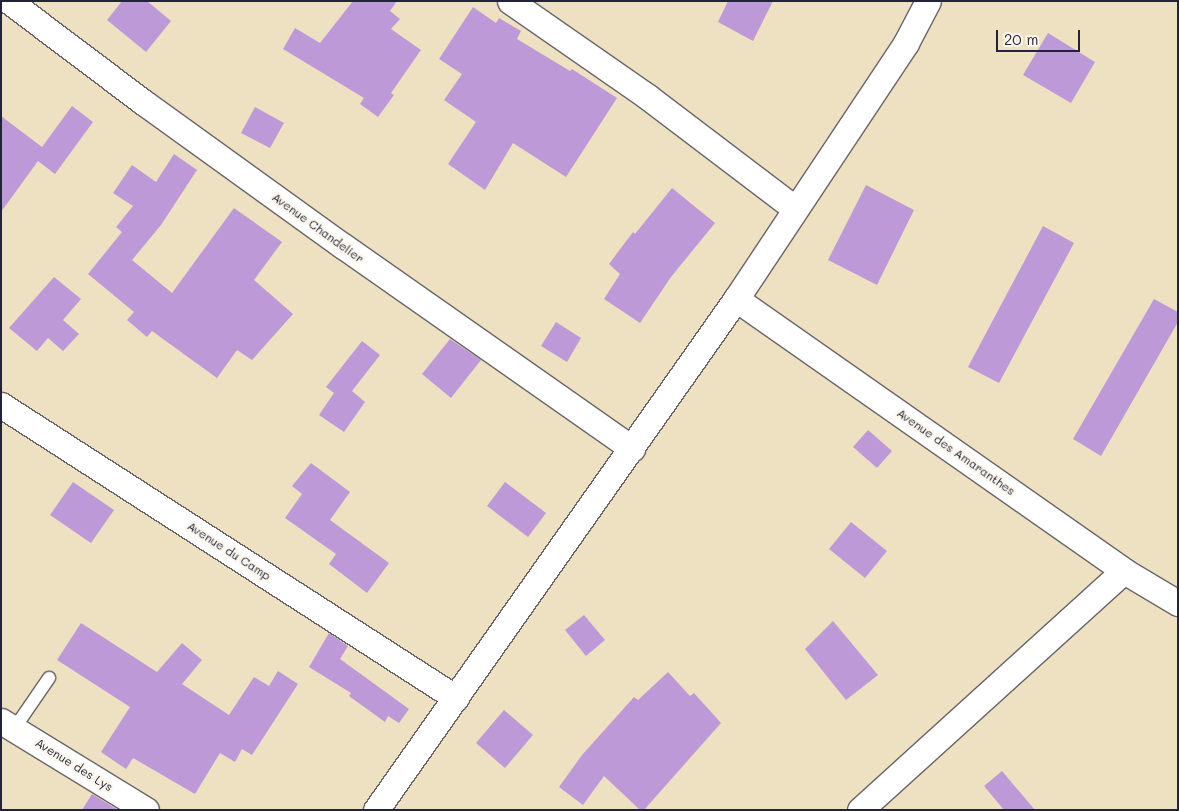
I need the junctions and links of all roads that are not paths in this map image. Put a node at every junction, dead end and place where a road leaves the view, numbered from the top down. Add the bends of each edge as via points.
1 (9, 1) edge
2 (510, 1) edge
3 (928, 1) edge
4 (794, 208) junction
5 (736, 299) junction
6 (1, 405) edge
7 (632, 448) junction
8 (1124, 571) junction
9 (1178, 603) edge
10 (49, 678) dead end
11 (456, 698) junction
12 (8, 725) edge
13 (146, 810) edge
14 (376, 810) edge
15 (860, 810) edge

1 - 7 street, Avenue Chandelier via 142,102
2 - 4 street via 648,97
3 - 4 street via 906,43
4 - 5 street
5 - 7 street
5 - 8 street, Avenue des Amaranthes
6 - 11 street, Avenue du Camp
7 - 11 street
8 - 9 street, Avenue des Amaranthes
8 - 15 street
10 - 12 lane
11 - 14 street
12 - 13 street, Avenue des Lys

